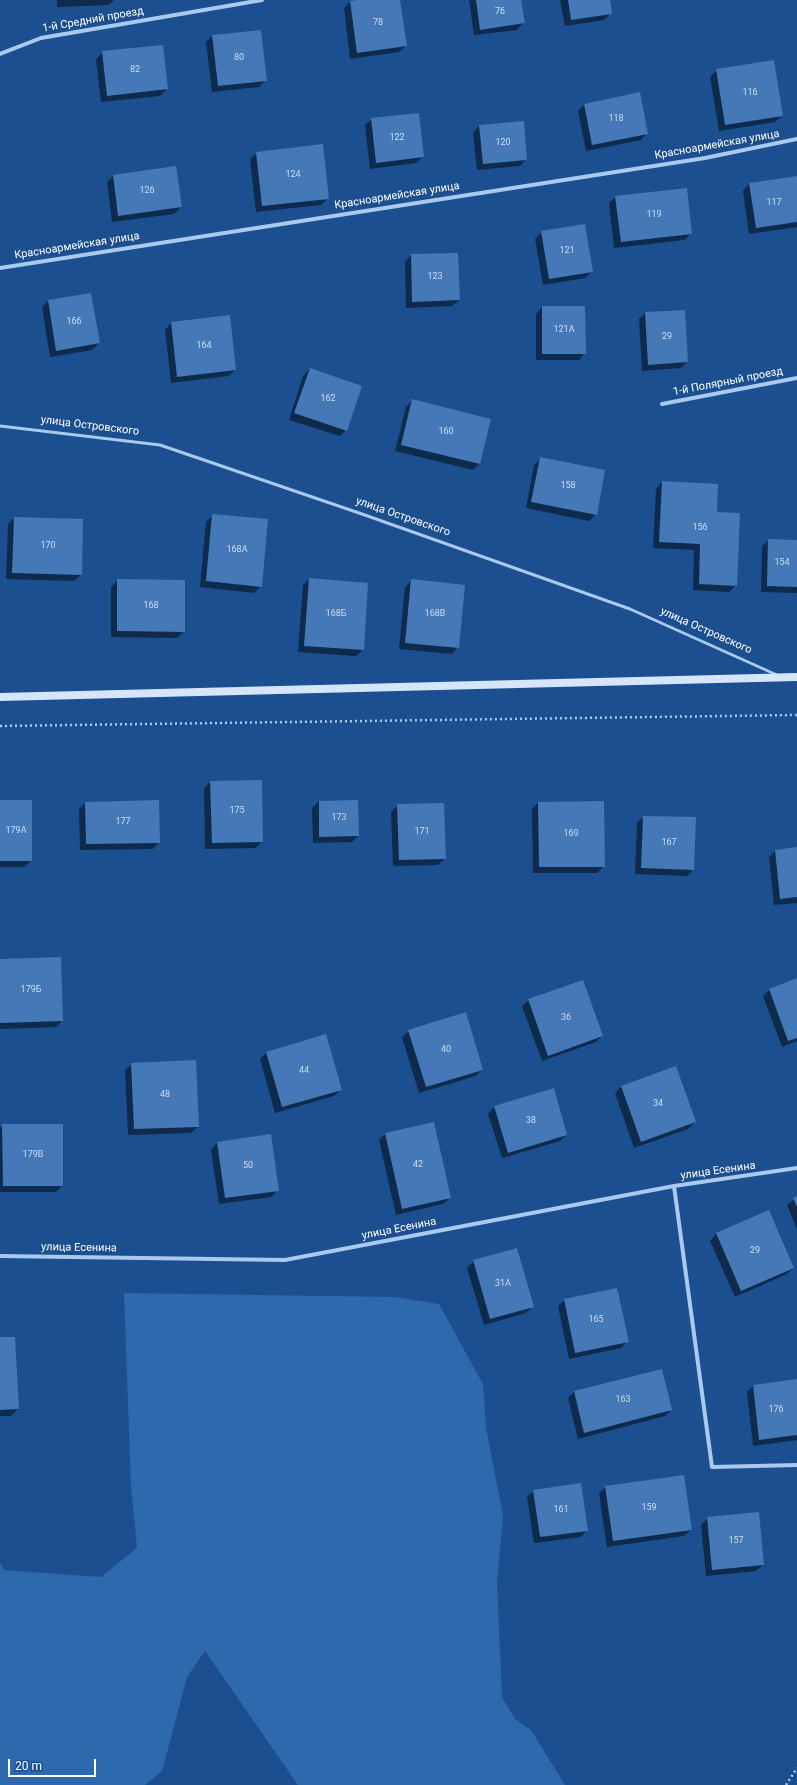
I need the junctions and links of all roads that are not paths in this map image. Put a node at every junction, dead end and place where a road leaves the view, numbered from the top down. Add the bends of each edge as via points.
1 (262, 0) edge
2 (0, 54) edge
3 (797, 139) edge
4 (0, 268) edge
5 (797, 378) edge
6 (662, 404) dead end
7 (0, 426) edge
8 (797, 677) edge
9 (784, 678) junction
10 (0, 697) edge
11 (797, 1168) edge
12 (674, 1186) junction
13 (0, 1256) edge
14 (797, 1465) edge

1 - 2 street, 1-й Средний проезд via 41,38
3 - 4 street, Красноармейская улица via 705,158
5 - 6 street, 1-й Полярный проезд
7 - 9 lane, улица Островского via 160,445 630,609
8 - 9 street, улица Островского
9 - 10 street, улица Островского
11 - 12 street, улица Есенина
12 - 13 street, улица Есенина via 285,1260
12 - 14 street via 712,1467

